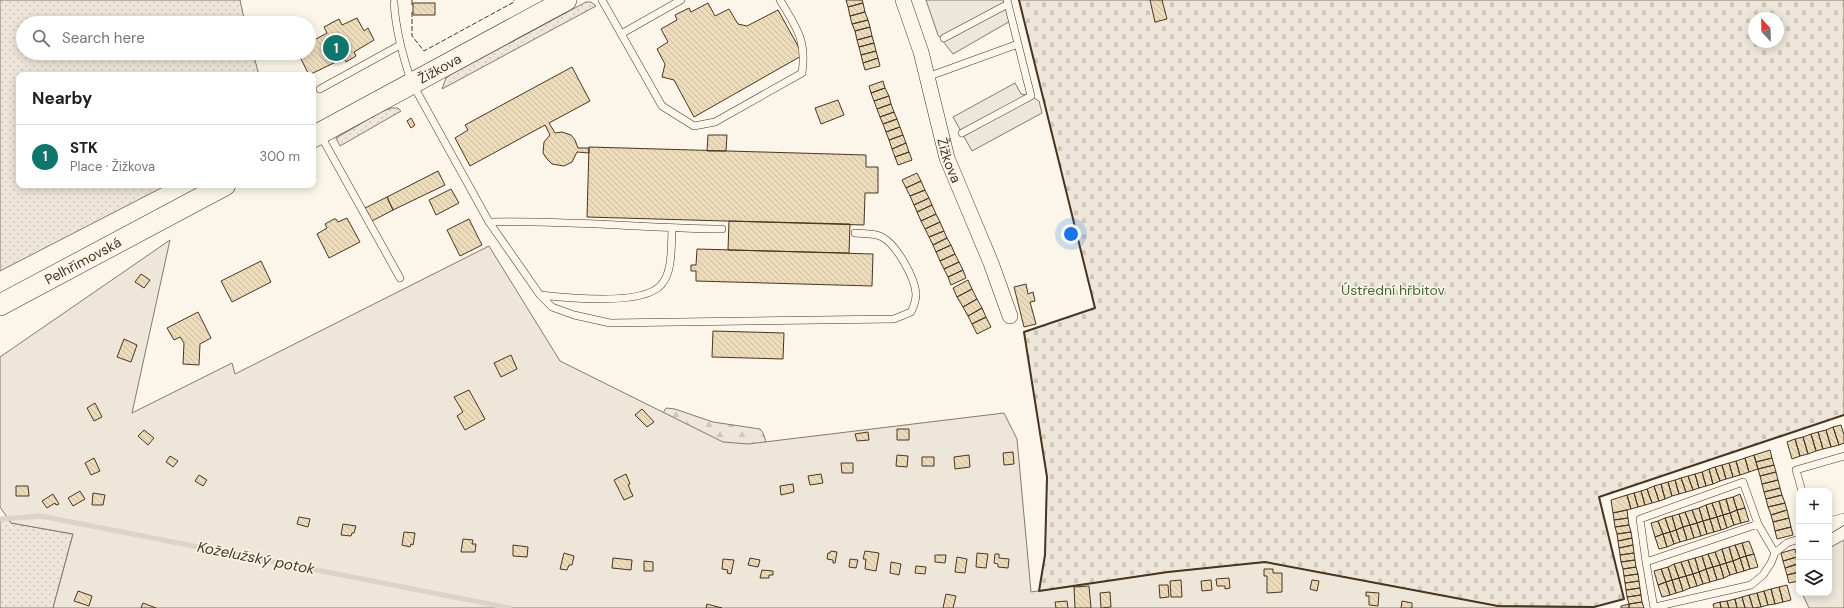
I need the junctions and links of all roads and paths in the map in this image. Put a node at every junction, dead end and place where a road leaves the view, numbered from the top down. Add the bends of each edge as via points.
1 (566, 0) edge
2 (602, 0) edge
3 (681, 0) edge
4 (780, 0) edge
5 (903, 0) edge
6 (1008, 2) edge
7 (394, 3) dead end
8 (621, 34) junction
9 (944, 38) dead end
10 (1018, 44) junction
11 (400, 45) junction
12 (927, 77) junction
13 (412, 83) junction
14 (320, 89) dead end
15 (962, 133) dead end
16 (316, 136) edge
17 (219, 188) edge
18 (489, 222) junction
19 (672, 229) junction
20 (722, 229) dead end
21 (855, 233) dead end
22 (400, 278) dead end
23 (540, 295) junction
24 (0, 304) edge
25 (1010, 316) dead end
26 (1844, 456) edge
27 (1801, 488) edge
28 (1844, 517) edge
29 (1832, 520) edge
30 (1844, 521) edge
31 (1758, 524) junction
32 (1832, 528) edge
33 (1796, 540) edge
34 (1775, 553) junction
35 (1646, 562) junction
36 (1654, 608) edge

1 - 13 main road, Žižkova
2 - 8 lane
3 - 8 lane
4 - 8 lane via 799,32 805,56 802,73 715,122 694,126 662,106
5 - 12 street, Žižkova
6 - 9 lane
6 - 10 lane
7 - 11 lane
10 - 12 lane
10 - 15 lane via 1031,96
11 - 13 lane
11 - 14 lane
12 - 25 street, Žižkova via 947,158
13 - 16 main road, Žižkova
13 - 18 lane
16 - 22 lane
17 - 24 main road, Pelhřimovská
18 - 19 lane via 528,221
18 - 23 lane
19 - 20 lane
19 - 23 lane via 668,270 661,285 649,294 633,298 566,298
21 - 23 lane via 882,237 898,252 914,284 916,294 911,312 894,319 610,323 574,316 552,307
26 - 27 lane via 1796,470
28 - 29 lane
30 - 32 lane
31 - 34 lane
31 - 35 lane
31 - 35 lane via 1743,482 1640,519
33 - 34 lane via 1787,543
34 - 36 lane via 1764,575 1751,585
35 - 36 lane

